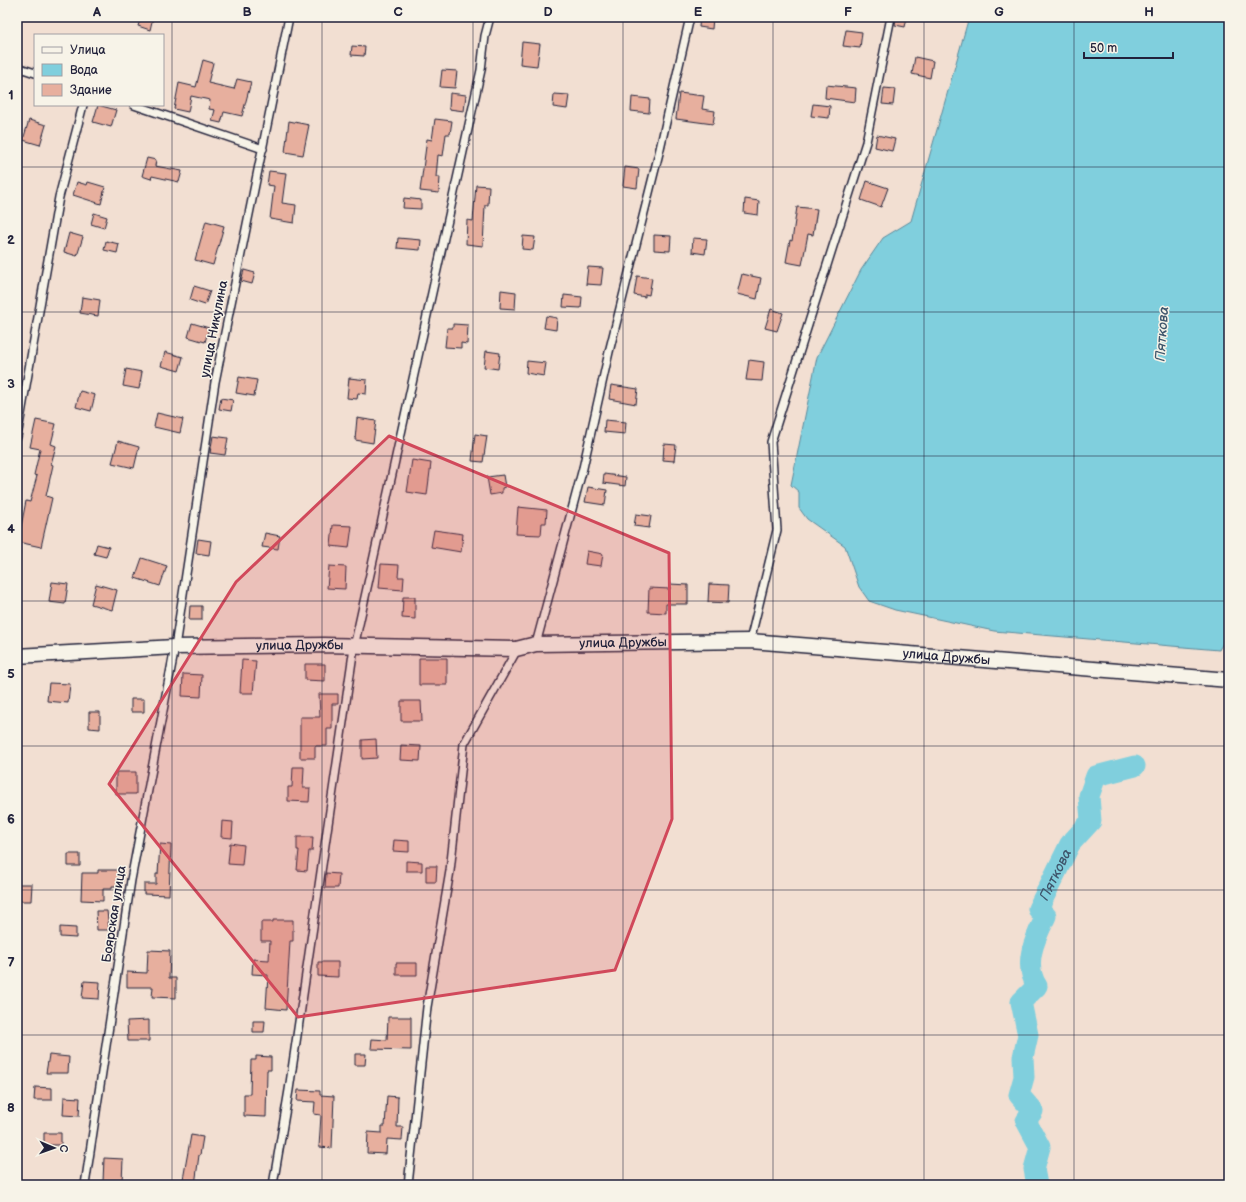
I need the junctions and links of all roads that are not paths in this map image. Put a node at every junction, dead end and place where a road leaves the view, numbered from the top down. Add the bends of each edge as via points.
1 (289, 17) edge
2 (490, 17) edge
3 (690, 17) edge
4 (891, 17) edge
5 (17, 67) edge
6 (34, 73) edge
7 (83, 106) edge
8 (137, 106) edge
9 (263, 149) junction
10 (17, 437) edge
11 (750, 641) junction
12 (536, 644) junction
13 (175, 647) junction
14 (354, 647) junction
15 (516, 649) junction
16 (17, 656) edge
17 (1229, 680) edge
18 (85, 1185) edge
19 (273, 1185) edge
20 (408, 1185) edge

1 - 9 lane, улица Никулина
2 - 14 lane via 481,70
3 - 12 lane via 609,352 584,468
4 - 11 lane via 866,142 771,442 777,530
5 - 6 lane
7 - 10 lane via 60,197
8 - 9 lane
9 - 13 lane, улица Никулина via 215,382
11 - 12 street, улица Дружбы
11 - 17 street, улица Дружбы
12 - 15 lane
13 - 14 street, улица Дружбы
13 - 16 street, улица Дружбы
13 - 18 lane, Боярская улица via 131,880
14 - 15 street, улица Дружбы
14 - 19 lane
15 - 20 lane via 464,744 450,871 427,1007

